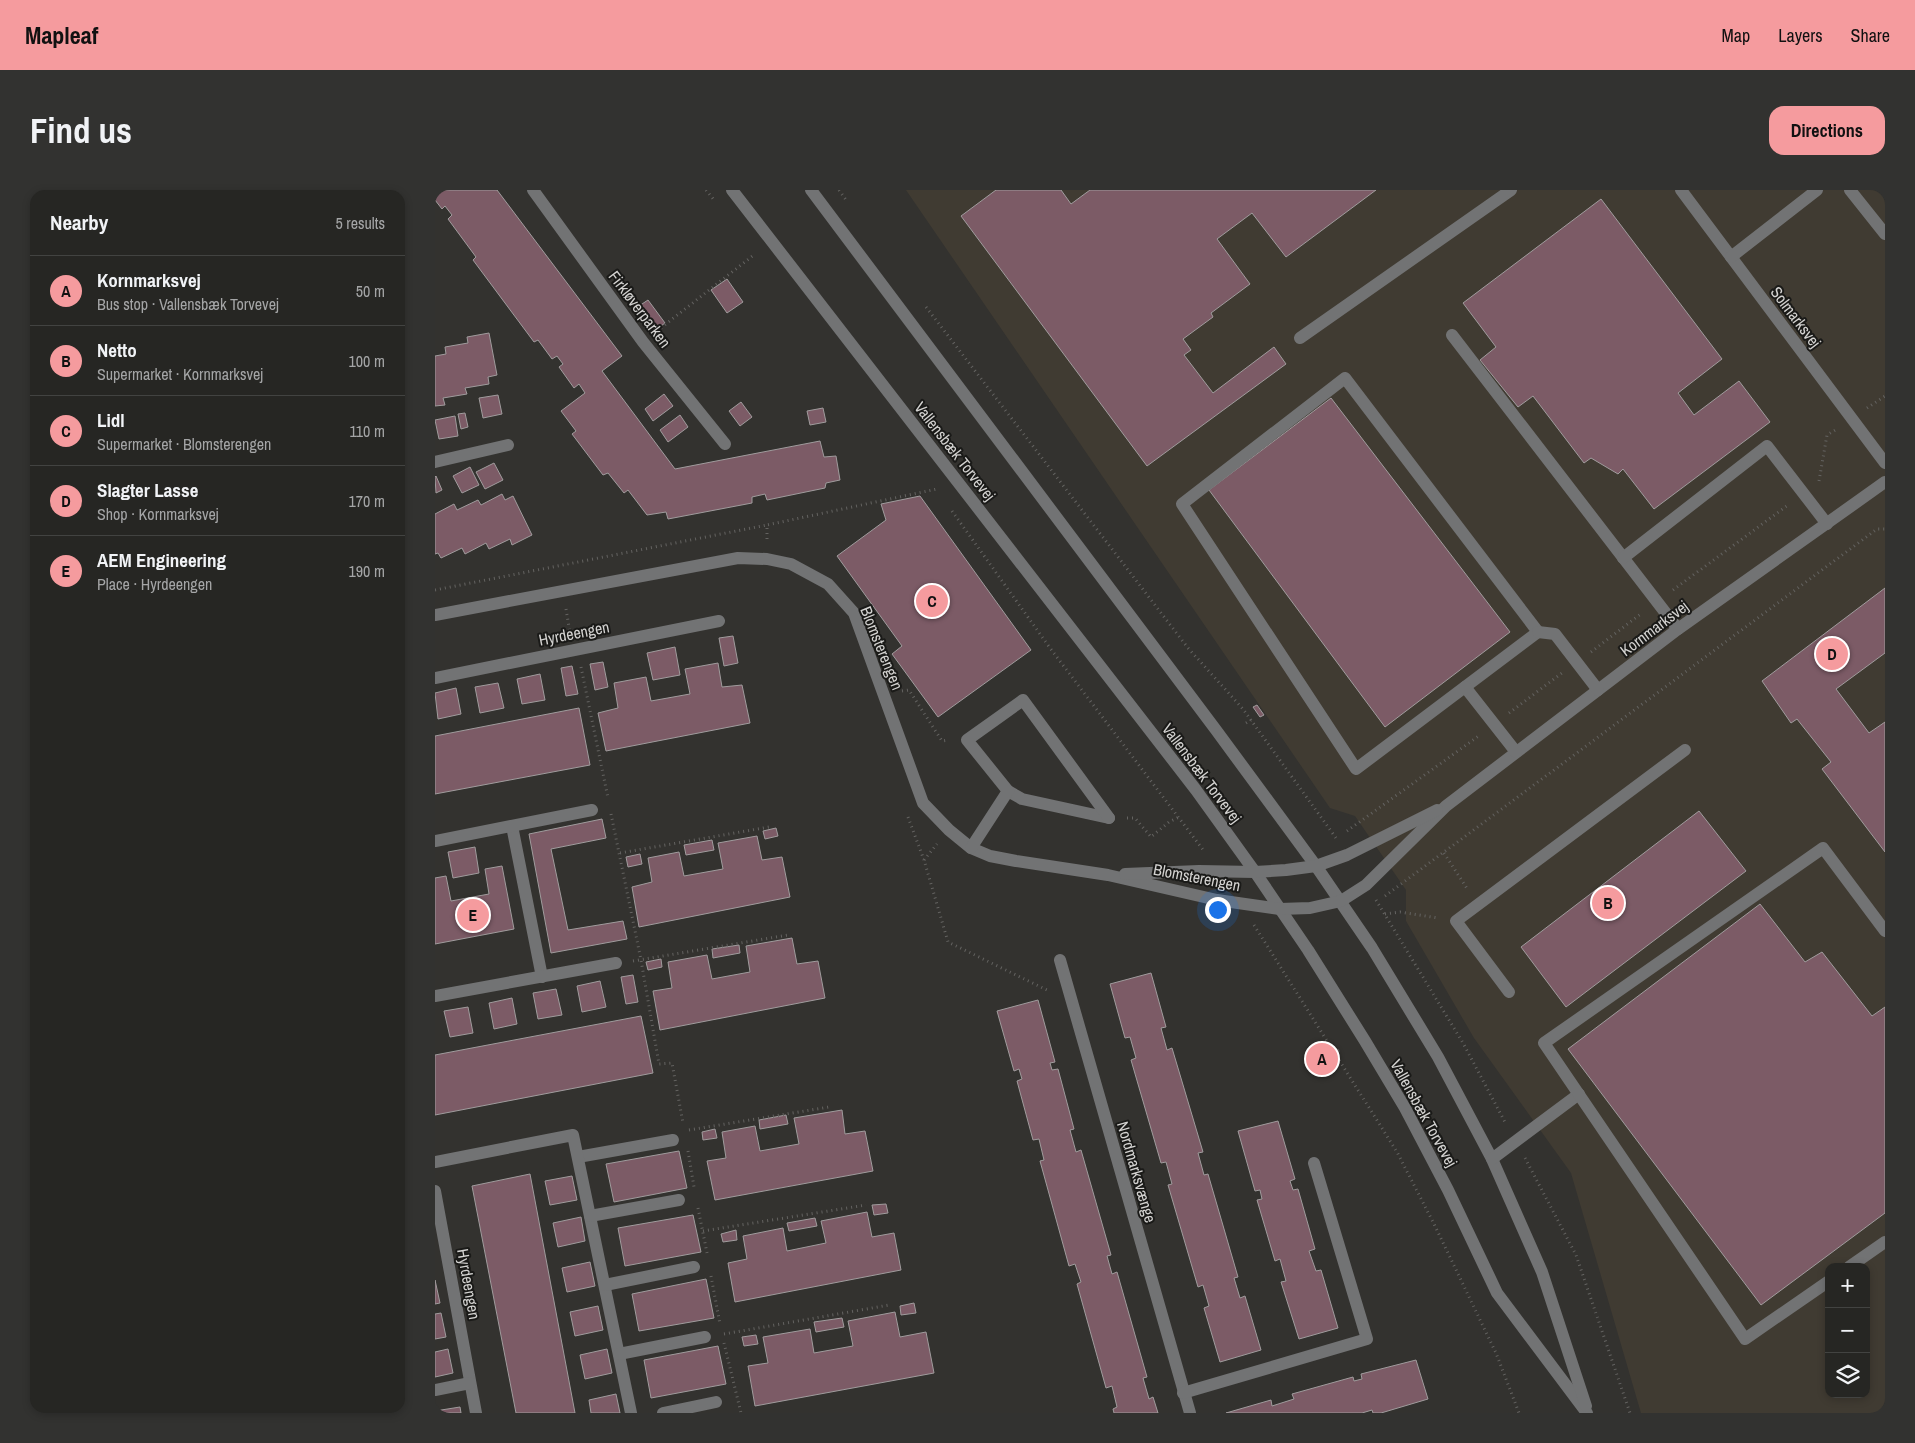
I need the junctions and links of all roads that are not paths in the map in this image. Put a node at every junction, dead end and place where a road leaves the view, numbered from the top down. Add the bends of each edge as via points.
1 (533, 190) edge
2 (732, 190) edge
3 (811, 190) edge
4 (1511, 190) edge
5 (1681, 190) edge
6 (1817, 190) edge
7 (1850, 190) edge
8 (1885, 234) edge
9 (1731, 257) junction
10 (1452, 335) dead end
11 (1300, 338) dead end
12 (725, 444) dead end
13 (508, 445) dead end
14 (435, 462) edge
15 (1885, 463) edge
16 (1885, 482) edge
17 (1827, 524) junction
18 (1623, 558) junction
19 (435, 615) edge
20 (719, 621) dead end
21 (1678, 630) junction
22 (1538, 632) junction
23 (435, 676) edge
24 (1465, 687) junction
25 (1598, 690) junction
26 (1685, 750) dead end
27 (1516, 752) junction
28 (1008, 791) junction
29 (1445, 806) junction
30 (592, 810) dead end
31 (511, 826) junction
32 (435, 841) edge
33 (971, 848) junction
34 (1316, 866) junction
35 (1255, 872) junction
36 (1108, 875) junction
37 (1341, 901) junction
38 (1280, 909) junction
39 (1885, 931) edge
40 (1060, 960) dead end
41 (617, 963) road end
42 (542, 977) junction
43 (1509, 992) dead end
44 (435, 996) edge
45 (1579, 1094) junction
46 (673, 1140) dead end
47 (578, 1157) junction
48 (1492, 1160) junction
49 (435, 1162) edge
50 (1314, 1163) dead end
51 (435, 1191) edge
52 (679, 1200) dead end
53 (590, 1216) junction
54 (1885, 1242) edge
55 (1855, 1263) edge
56 (694, 1267) dead end
57 (605, 1284) junction
58 (1825, 1284) edge
59 (705, 1337) dead end
60 (619, 1354) junction
61 (470, 1383) junction
62 (435, 1390) edge
63 (1183, 1393) junction
64 (716, 1402) dead end
65 (476, 1413) edge
66 (631, 1413) edge
67 (663, 1413) edge
68 (1190, 1413) edge
69 (1588, 1413) edge

1 - 12 street, Firkløverparken via 643,342
2 - 35 street, Vallensbæk Torvevej via 1178,767
3 - 34 street, Vallensbæk Torvevej
4 - 11 street
5 - 9 street, Solmarksvej
6 - 9 street
7 - 8 street
9 - 15 street, Solmarksvej
10 - 18 street
13 - 14 street
16 - 17 street, Kornmarksvej
17 - 18 street via 1767,446
17 - 21 street, Kornmarksvej
18 - 21 street
19 - 33 street, Blomsterengen via 739,558 791,564 828,584 854,613 923,803
20 - 23 street, Hyrdeengen
21 - 25 street, Kornmarksvej
22 - 24 street
22 - 24 street via 1345,378 1182,504 1356,769
22 - 25 street via 1555,634
24 - 27 street
25 - 27 street, Kornmarksvej
26 - 43 street via 1456,921
27 - 29 street, Kornmarksvej
28 - 28 street via 967,740 1023,700 1109,818 1022,798
28 - 33 street
29 - 34 street, Kornmarksvej via 1352,853
29 - 37 street, Kornmarksvej via 1377,876
30 - 31 street
31 - 32 street
31 - 42 street
33 - 36 street, Blomsterengen via 990,856
34 - 35 street, Blomsterengen
34 - 37 street, Vallensbæk Torvevej
35 - 36 street, Blomsterengen
35 - 38 street, Vallensbæk Torvevej
36 - 38 street, Blomsterengen via 1202,897
37 - 38 street, Blomsterengen via 1310,908
37 - 48 street, Vallensbæk Torvevej via 1438,1058
38 - 69 street, Vallensbæk Torvevej via 1405,1108 1497,1293
39 - 45 street via 1823,848 1544,1043
40 - 63 street, Nordmarksvænge
41 - 42 street
42 - 44 street
45 - 48 street
45 - 58 street via 1745,1340
46 - 47 street
47 - 49 street via 573,1135
47 - 53 street
48 - 69 street, Vallensbæk Torvevej via 1542,1272
50 - 63 street via 1367,1340
51 - 61 street, Hyrdeengen
52 - 53 street
53 - 57 street
54 - 55 street
56 - 57 street
57 - 60 street
59 - 60 street
60 - 66 street
61 - 62 street
61 - 65 street, Hyrdeengen
63 - 68 street, Nordmarksvænge
64 - 67 street

